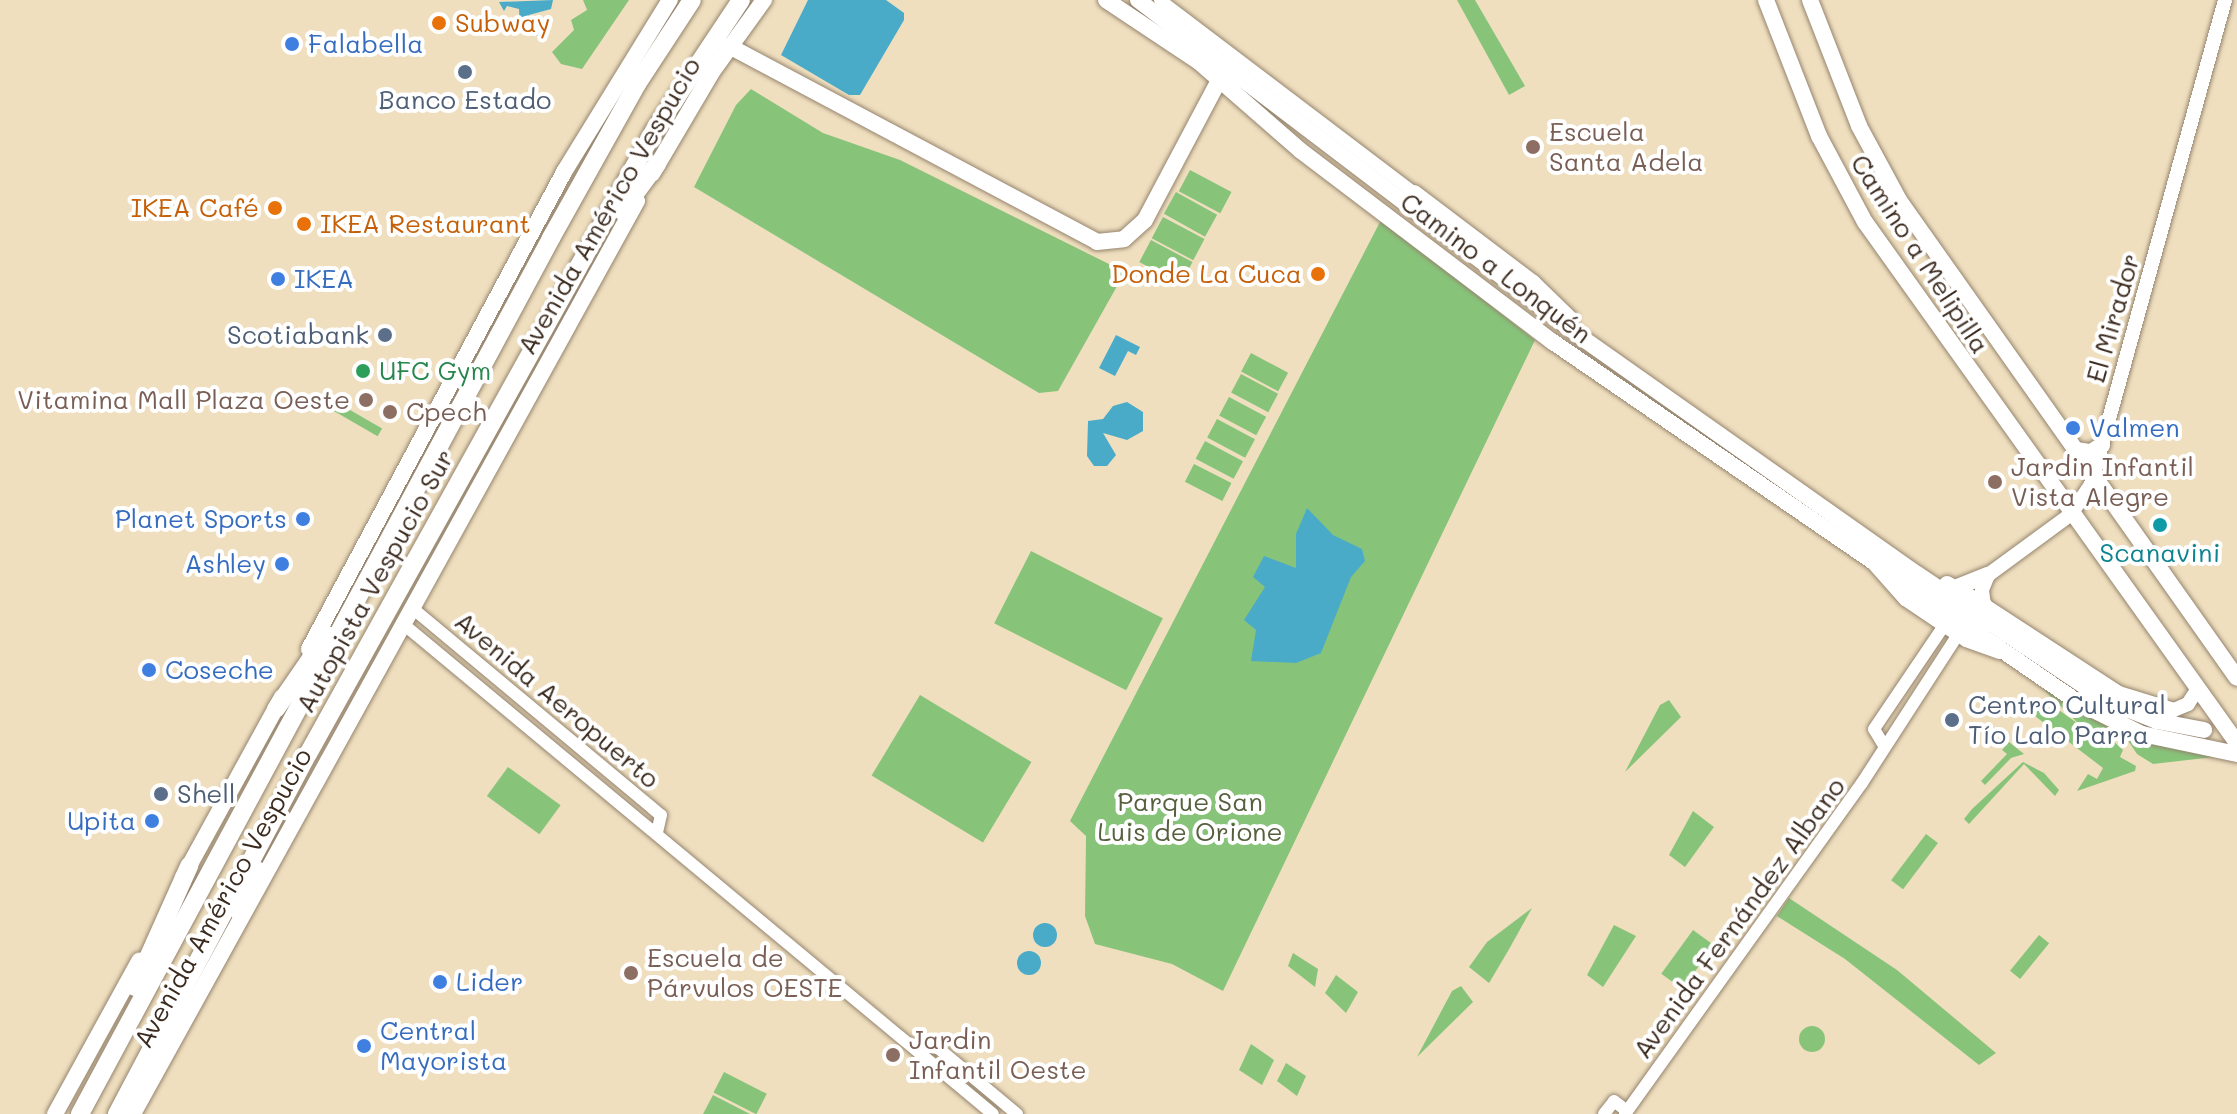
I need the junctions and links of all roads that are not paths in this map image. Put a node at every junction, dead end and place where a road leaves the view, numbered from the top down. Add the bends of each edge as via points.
1 (670, 0) edge
2 (692, 0) edge
3 (741, 0) edge
4 (764, 0) edge
5 (1106, 0) edge
6 (1138, 0) edge
7 (1160, 0) edge
8 (1766, 0) edge
9 (1810, 0) edge
10 (2225, 0) edge
11 (729, 46) junction
12 (1223, 73) junction
13 (657, 164) junction
14 (1414, 193) joint
15 (557, 310) junction
16 (1585, 340) junction
17 (2102, 445) junction
18 (2076, 450) junction
19 (2094, 476) junction
20 (2071, 514) junction
21 (1873, 549) junction
22 (375, 568) junction
23 (1988, 575) junction
24 (1955, 588) junction
25 (1984, 605) junction
26 (411, 607) junction
27 (402, 623) junction
28 (1943, 627) junction
29 (1957, 636) junction
30 (2015, 658) junction
31 (479, 664) junction
32 (470, 678) junction
33 (2237, 678) edge
34 (2197, 690) junction
35 (276, 709) junction
36 (2204, 730) dead end
37 (2237, 743) edge
38 (1883, 744) junction
39 (308, 754) junction
40 (2237, 754) edge
41 (657, 832) junction
42 (189, 866) junction
43 (240, 913) junction
44 (933, 1053) junction
45 (105, 1066) junction
46 (1626, 1112) edge
47 (55, 1114) edge
48 (80, 1114) edge
49 (117, 1114) edge
50 (133, 1114) edge
51 (993, 1114) edge
52 (1017, 1114) edge
53 (1604, 1114) edge

1 - 35 main road, Avenida Américo Vespucio via 564,172
2 - 22 highway, Autopista Vespucio Sur via 637,84
3 - 15 highway, Autopista Vespucio Sur via 671,102
4 - 11 main road, Avenida Américo Vespucio
5 - 12 main road, Camino a Lonquén
6 - 12 main road, Camino a Lonquén
7 - 14 street, Camino a Lonquén
8 - 20 main road, Camino a Melipilla via 1819,136 1855,205
9 - 18 main road, Camino a Melipilla via 1859,126 1890,184
10 - 17 main road, El Mirador
11 - 12 main road via 1097,242 1124,239 1145,220
11 - 13 main road, Avenida Américo Vespucio
12 - 16 main road, Camino a Lonquén
12 - 21 main road, Camino a Lonquén via 1301,151 1553,342
13 - 15 highway
13 - 26 main road, Avenida Américo Vespucio
14 - 16 main road via 1540,289
15 - 39 highway, Autopista Vespucio Sur
16 - 21 main road, Camino a Lonquén
17 - 18 main road via 2091,452
17 - 19 main road, El Mirador
18 - 19 main road, Camino a Melipilla
19 - 20 main road, El Mirador
19 - 33 main road, Camino a Melipilla
20 - 23 main road, El Mirador
20 - 34 main road, Camino a Melipilla
21 - 24 main road
21 - 28 street, Camino a Lonquén via 1891,588
21 - 30 main road, Camino a Lonquén
21 - 36 main road via 2091,692 2140,715
22 - 35 highway
22 - 45 highway, Autopista Vespucio Sur
23 - 24 main road
23 - 25 main road
24 - 25 main road
25 - 34 main road via 2086,674 2133,698 2179,710
26 - 27 main road, Avenida Américo Vespucio
26 - 31 street, Avenida Aeropuerto
27 - 32 street, Avenida Aeropuerto
27 - 43 main road, Avenida Américo Vespucio
28 - 29 street, Camino a Lonquén
28 - 38 street, Avenida Fernández Albano via 1874,729
29 - 30 street, Camino a Lonquén
29 - 38 street, Avenida Fernández Albano
30 - 40 main road, Camino a Lonquén via 2130,730
31 - 32 street
31 - 41 street, Avenida Aeropuerto via 661,815
32 - 41 street, Avenida Aeropuerto
34 - 37 main road, Camino a Melipilla
35 - 42 main road, Avenida Américo Vespucio
38 - 46 street, Avenida Fernández Albano via 1862,783
39 - 43 highway
39 - 49 highway, Autopista Vespucio Sur
41 - 44 street, Avenida Aeropuerto via 913,1045
42 - 45 highway
42 - 47 main road, Avenida Américo Vespucio
43 - 50 main road, Avenida Américo Vespucio
44 - 51 street, Avenida Aeropuerto
44 - 52 street, Avenida Aeropuerto
45 - 48 highway, Autopista Vespucio Sur
46 - 53 street via 1614,1101

